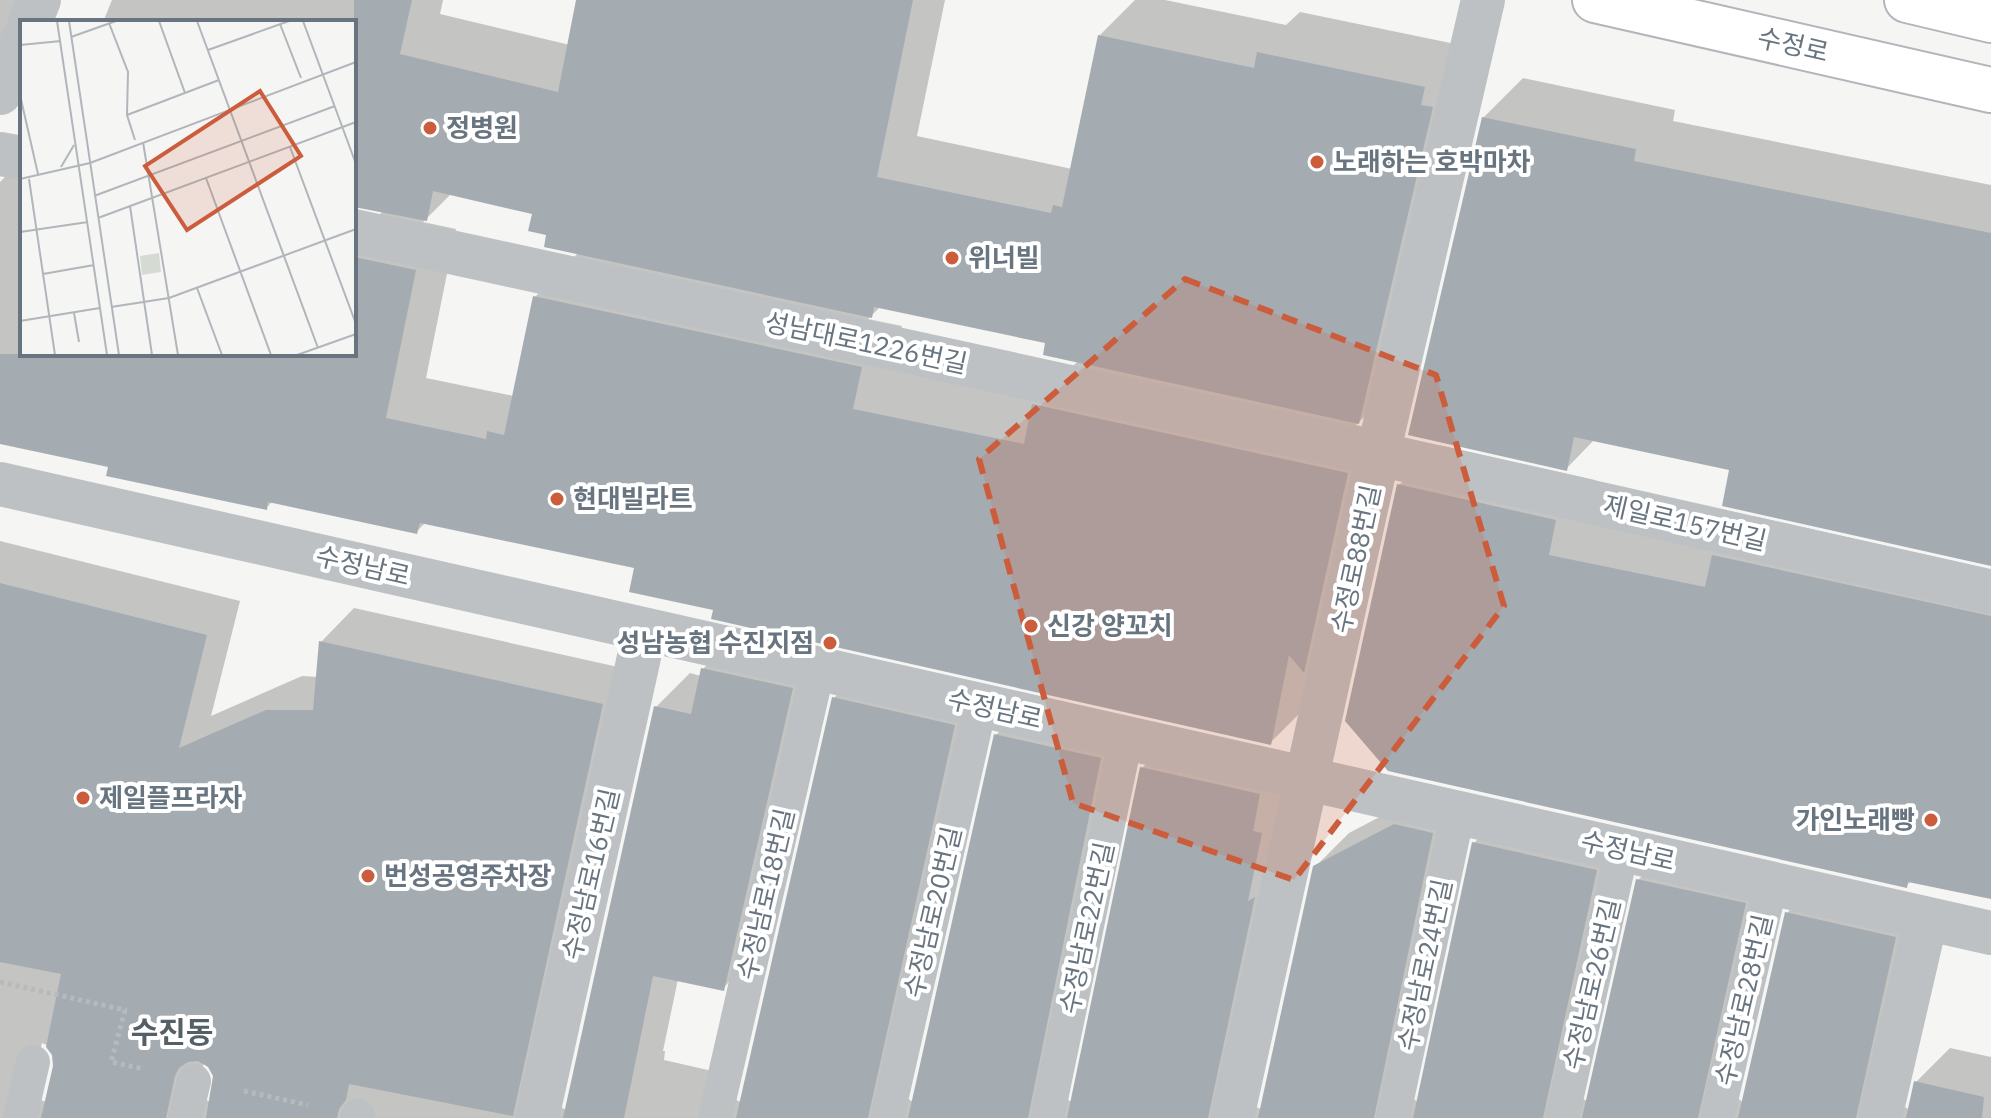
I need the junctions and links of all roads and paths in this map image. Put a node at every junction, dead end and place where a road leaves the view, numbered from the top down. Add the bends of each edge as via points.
1 (39, 0) edge
2 (1483, 0) edge
3 (1595, 0) edge
4 (1929, 2) edge
5 (31, 20) edge
6 (1991, 20) edge
7 (20, 46) edge
8 (1991, 90) edge
9 (0, 93) edge
10 (0, 154) edge
11 (20, 158) edge
12 (356, 231) edge
13 (1378, 454) junction
14 (0, 484) edge
15 (1991, 592) edge
16 (645, 630) junction
17 (818, 669) junction
18 (980, 706) junction
19 (1126, 738) junction
20 (1309, 779) junction
21 (1458, 813) junction
22 (1622, 850) junction
23 (1771, 883) junction
24 (1926, 919) junction
25 (1991, 933) edge
26 (33, 1062) dead end
27 (194, 1081) dead end
28 (20, 1118) edge
29 (185, 1118) edge
30 (537, 1118) edge
31 (715, 1118) edge
32 (887, 1118) edge
33 (1047, 1118) edge
34 (1232, 1118) edge
35 (1393, 1118) edge
36 (1562, 1118) edge
37 (1717, 1118) edge
38 (1880, 1118) edge

1 - 5 street
2 - 13 street, 수정로88번길
3 - 8 main road, 수정로
4 - 6 main road
7 - 9 street
10 - 11 street
12 - 13 street, 성남대로1226번길
13 - 15 street, 제일로157번길
13 - 20 street, 수정로88번길
14 - 16 street, 수정남로
16 - 17 street, 수정남로
16 - 30 street, 수정남로16번길
17 - 18 street, 수정남로
17 - 31 lane, 수정남로18번길
18 - 19 street, 수정남로
18 - 32 lane, 수정남로20번길
19 - 20 street, 수정남로
19 - 33 lane, 수정남로22번길
20 - 21 street, 수정남로
20 - 34 street, 수정로88번길
21 - 22 street, 수정남로
21 - 35 lane, 수정남로24번길
22 - 23 street, 수정남로
22 - 36 lane, 수정남로26번길
23 - 24 street, 수정남로
23 - 37 lane, 수정남로28번길
24 - 25 street, 수정남로
24 - 38 street
26 - 28 lane
27 - 29 lane

